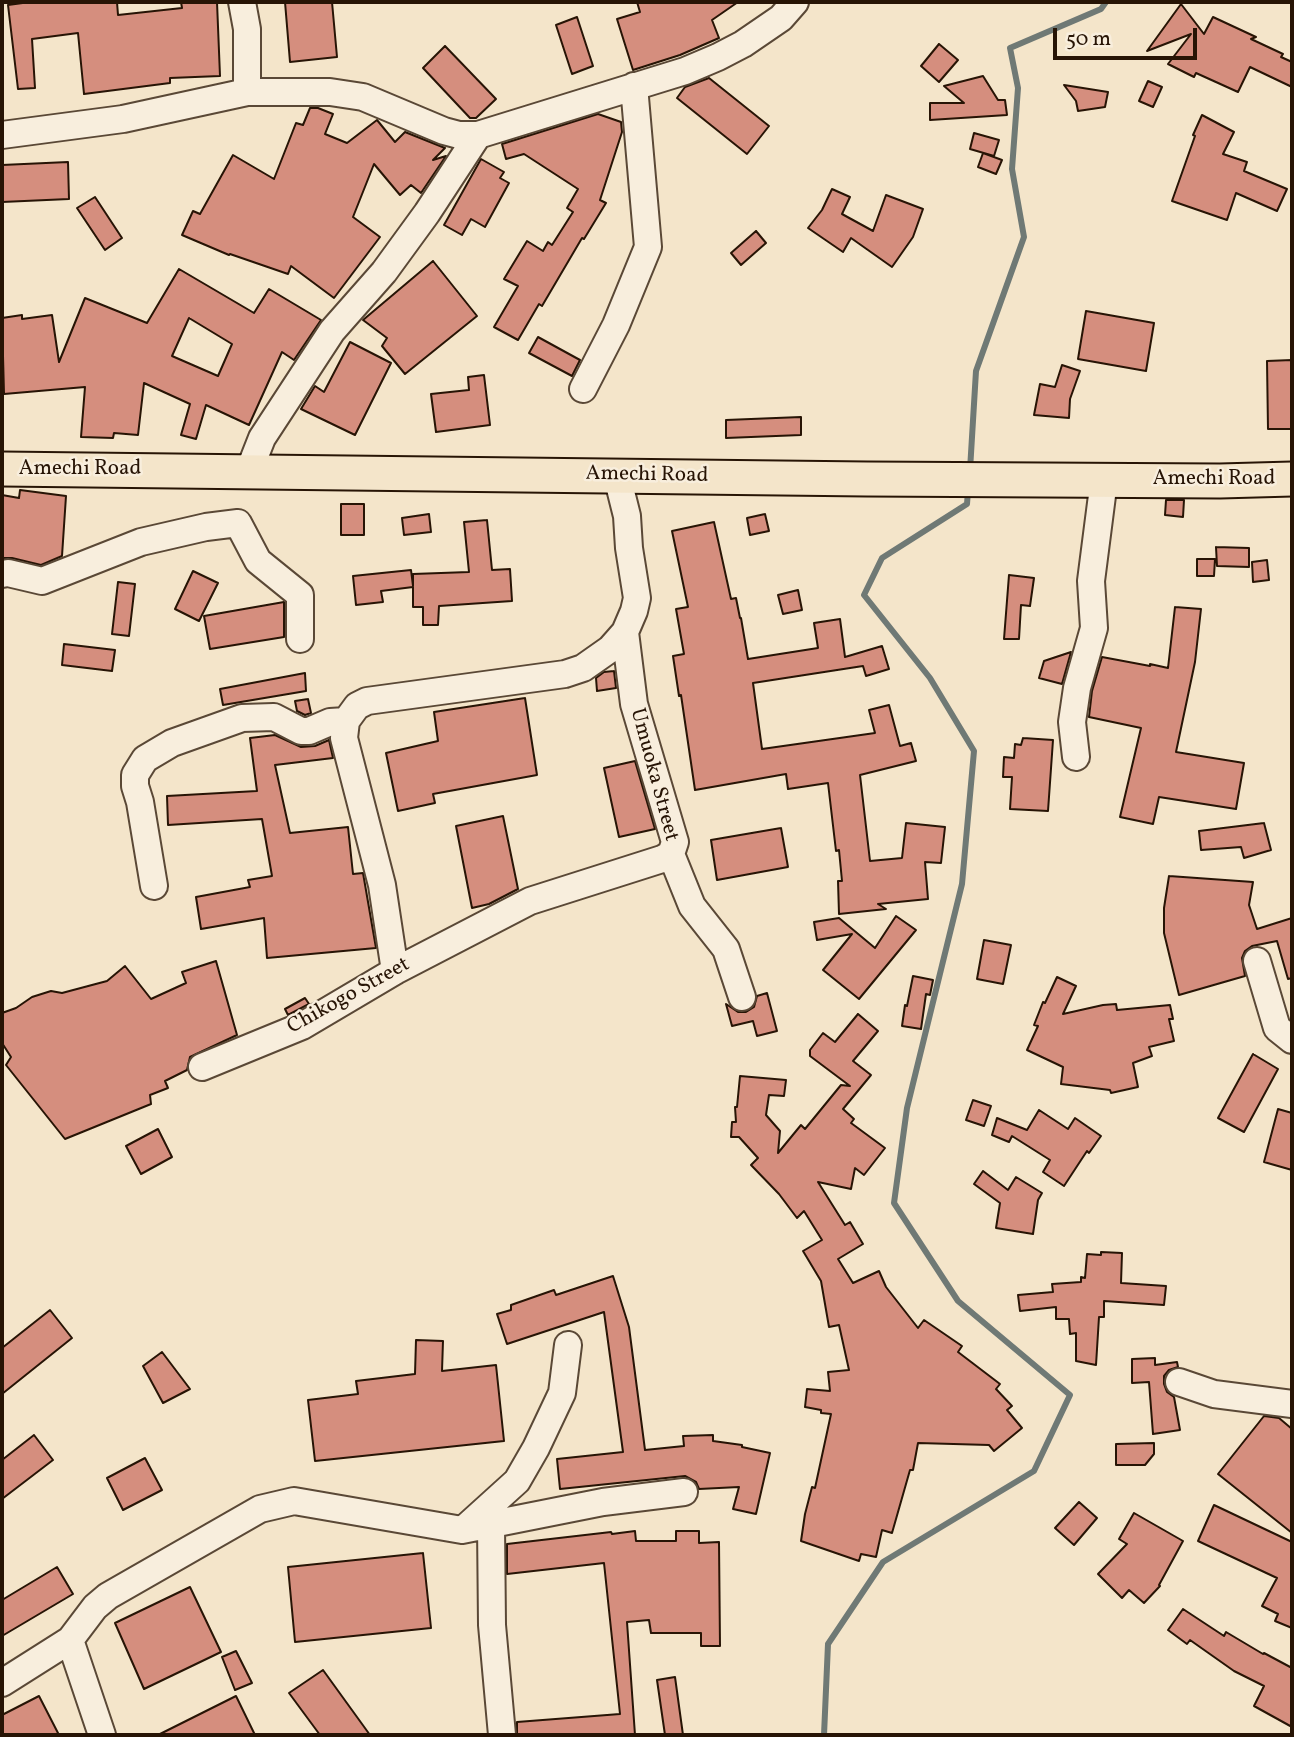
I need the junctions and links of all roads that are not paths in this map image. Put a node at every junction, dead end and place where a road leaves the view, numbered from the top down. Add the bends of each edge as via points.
1 (242, 2) edge
2 (795, 2) edge
3 (634, 86) junction
4 (247, 92) junction
5 (2, 132) edge
6 (478, 135) junction
7 (583, 389) dead end
8 (2, 469) edge
9 (249, 471) junction
10 (617, 476) junction
11 (1292, 479) edge
12 (1104, 480) junction
13 (2, 574) edge
14 (625, 632) junction
15 (300, 639) dead end
16 (346, 721) junction
17 (1076, 757) dead end
18 (671, 854) junction
19 (154, 886) dead end
20 (494, 921) joint
21 (1257, 961) dead end
22 (395, 971) junction
23 (742, 997) dead end
24 (1292, 1040) edge
25 (202, 1068) dead end
26 (568, 1345) dead end
27 (1179, 1382) dead end
28 (1292, 1404) edge
29 (684, 1492) dead end
30 (491, 1525) junction
31 (462, 1530) junction
32 (70, 1640) junction
33 (2, 1683) edge
34 (102, 1735) edge
35 (502, 1735) edge

1 - 4 street
2 - 3 street via 781,18 735,49
3 - 6 street
3 - 7 street via 648,247
4 - 5 street via 123,119
4 - 6 street via 330,92 363,97 444,131
6 - 9 street via 384,272 332,331 262,438
8 - 9 main road, Amechi Road
9 - 10 main road, Amechi Road
10 - 12 main road, Amechi Road
10 - 14 street via 636,585 634,611
11 - 12 main road, Amechi Road
12 - 17 street via 1091,581 1094,628 1072,722
13 - 15 street via 41,581 141,542 238,523 258,562 300,595
14 - 16 street via 603,655 565,674 367,701
14 - 18 street, Umuoka Street via 634,704 674,842
16 - 19 street via 301,731 274,717 242,718 172,743 145,759 135,775 135,786
16 - 22 street via 344,738 383,885
18 - 20 street, Umuoka Street via 530,901
18 - 23 street via 692,906 726,949
20 - 22 street, Chikogo Street
21 - 24 street via 1277,1027
22 - 25 street, Chikogo Street via 302,1026
26 - 31 street via 562,1394 536,1448 517,1481
27 - 28 street via 1214,1394
29 - 30 street via 603,1502
30 - 31 street
30 - 35 street via 492,1625
31 - 32 street via 294,1501 260,1509 108,1596
32 - 33 street
32 - 34 street

